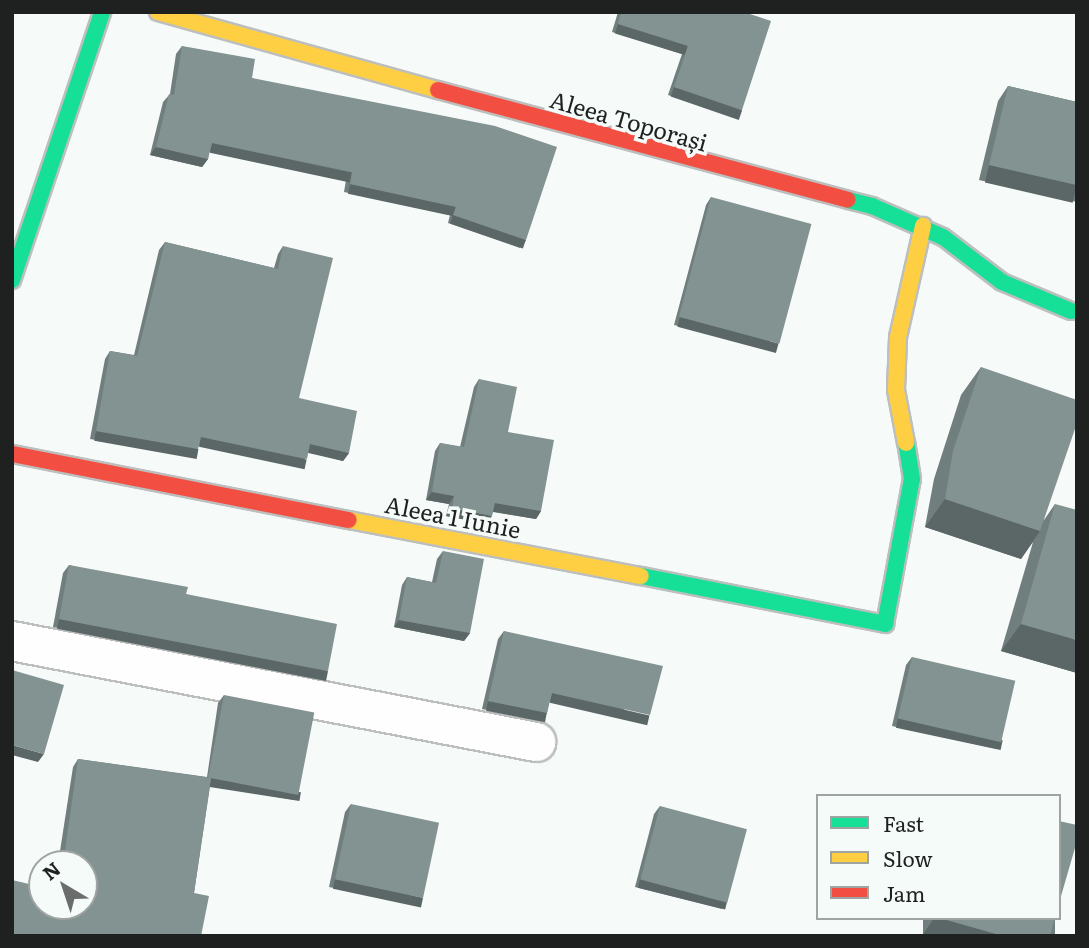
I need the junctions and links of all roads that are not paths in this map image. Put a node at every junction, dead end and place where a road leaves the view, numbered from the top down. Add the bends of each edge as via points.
1 (102, 12) edge
2 (158, 12) edge
3 (923, 226) junction
4 (12, 280) edge
5 (1070, 311) dead end
6 (12, 454) edge
7 (12, 640) edge
8 (536, 742) dead end

1 - 4 street
2 - 3 street, Aleea Toporași via 771,183 872,205
3 - 5 street, Aleea Toporași via 1002,282
3 - 6 street, Aleea 1 Iunie via 898,337 896,390 912,479 885,624
7 - 8 street

